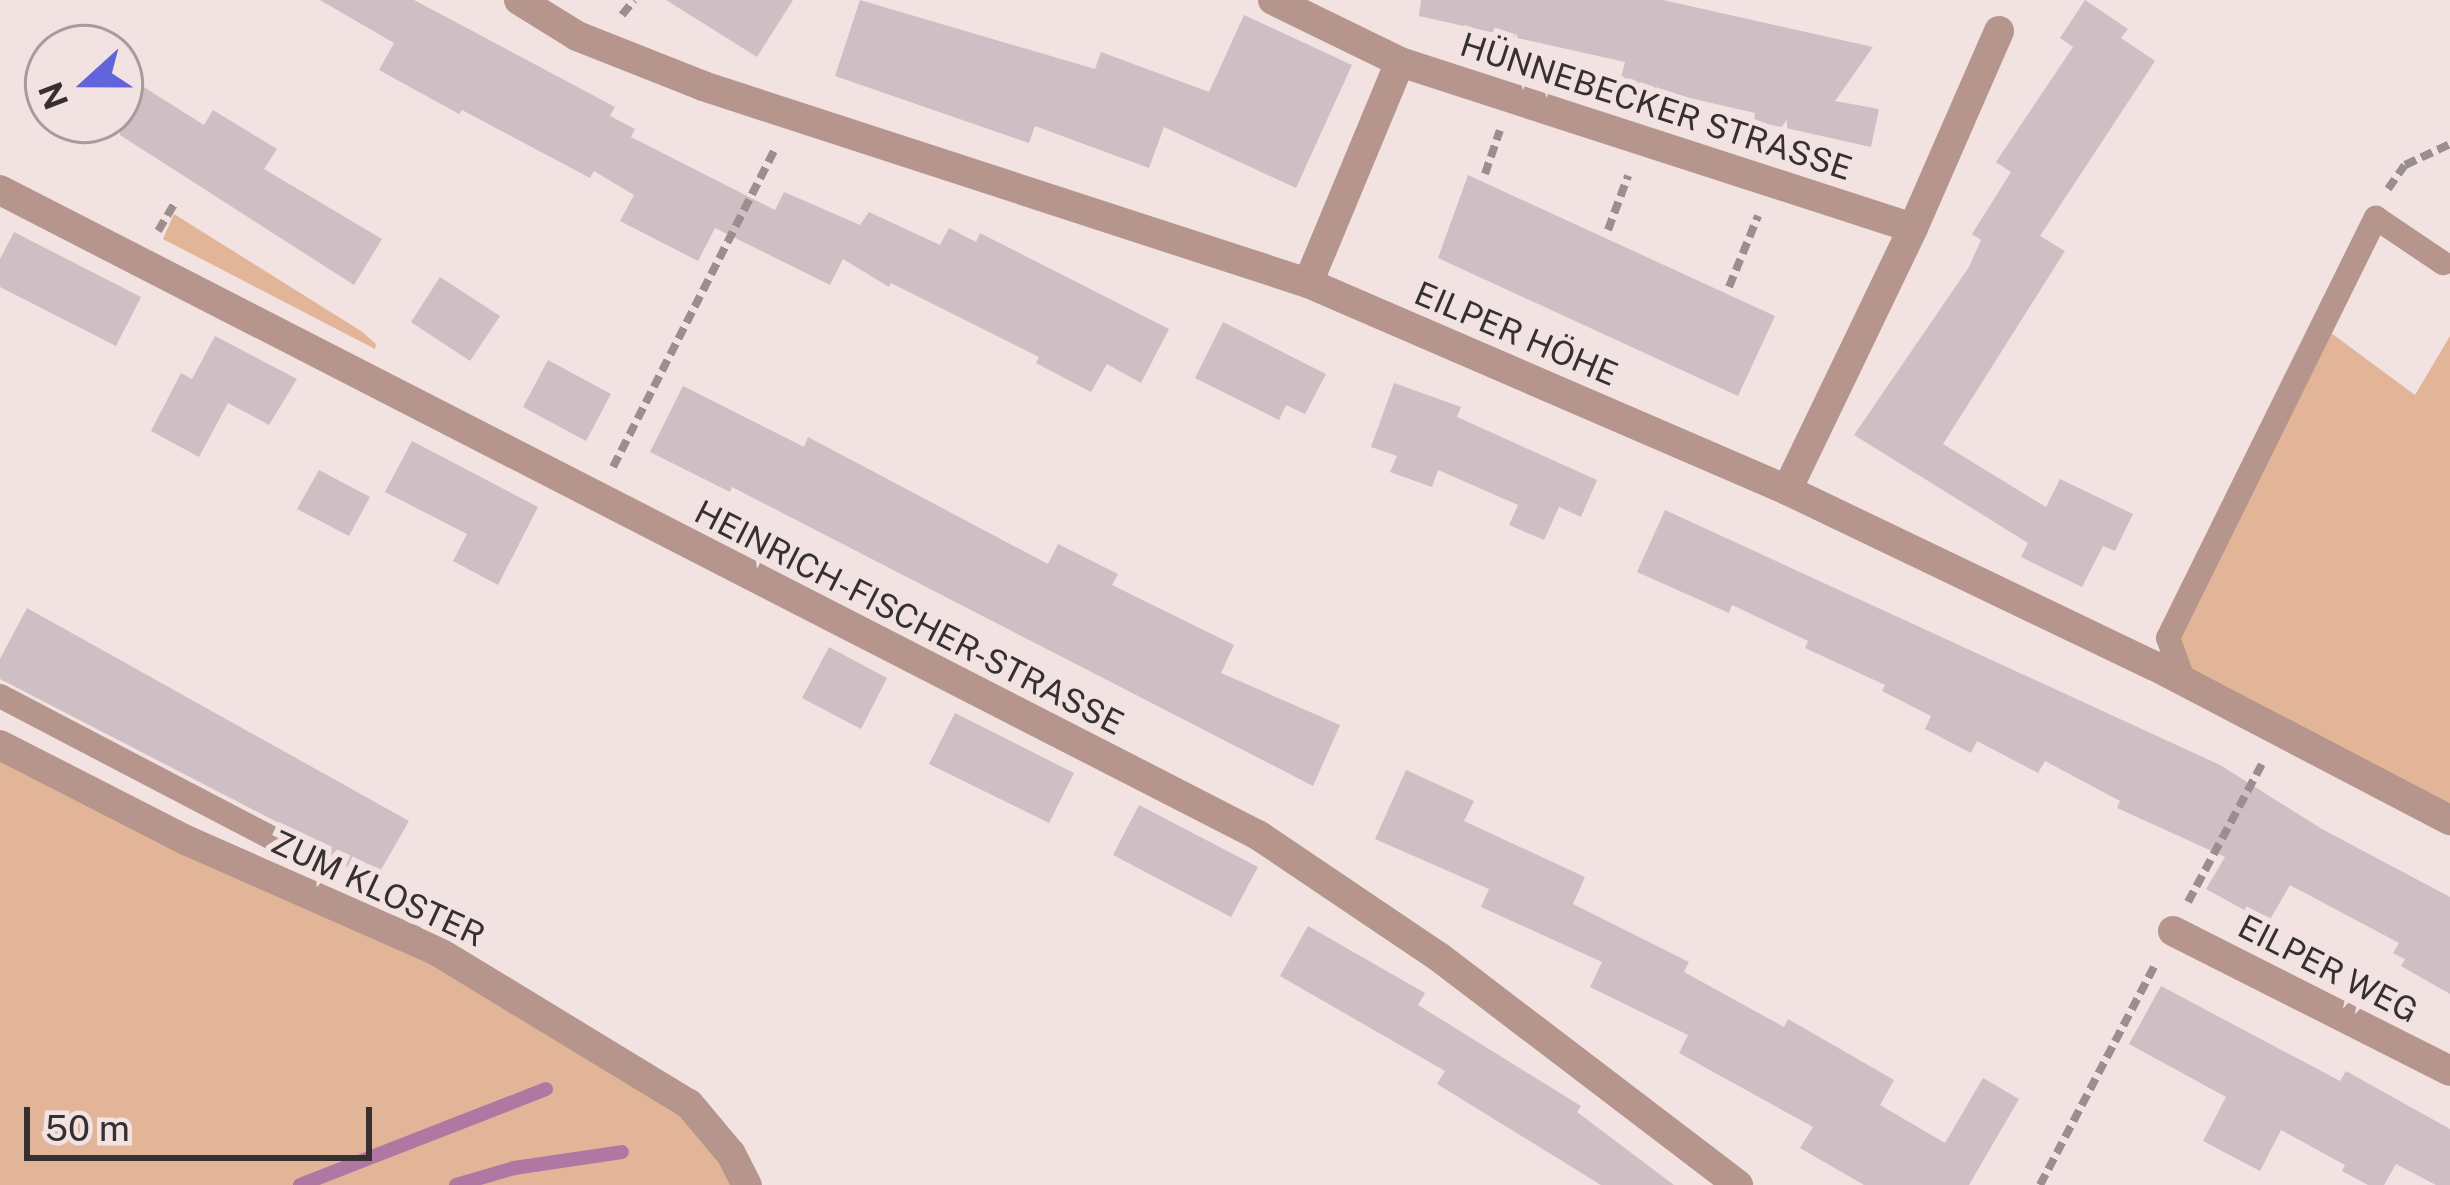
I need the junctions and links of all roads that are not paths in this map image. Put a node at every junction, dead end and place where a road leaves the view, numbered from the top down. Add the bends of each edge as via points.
1 (519, 0) edge
2 (1273, 0) edge
3 (1999, 31) dead end
4 (1400, 62) junction
5 (0, 190) edge
6 (1913, 228) junction
7 (2443, 263) dead end
8 (1308, 283) junction
9 (1787, 490) junction
10 (2184, 681) junction
11 (0, 696) edge
12 (0, 745) edge
13 (2450, 820) edge
14 (302, 854) dead end
15 (2173, 931) dead end
16 (2450, 1071) edge
17 (748, 1185) edge
18 (1738, 1185) edge

1 - 8 street, EILPER HÖHE via 577,36 792,116
2 - 4 street, HÜNNEBECKER STRASSE
3 - 6 street
4 - 6 street, HÜNNEBECKER STRASSE
4 - 8 street
5 - 18 street, HEINRICH-FISCHER-STRASSE via 1258,835 1439,957
6 - 9 street
7 - 10 lane via 2376,218 2168,638
8 - 9 street, EILPER HÖHE
9 - 10 street, EILPER HÖHE
10 - 13 street, EILPER HÖHE
11 - 14 lane
12 - 17 street, ZUM KLOSTER via 188,841 437,951 689,1104
15 - 16 street, EILPER WEG

